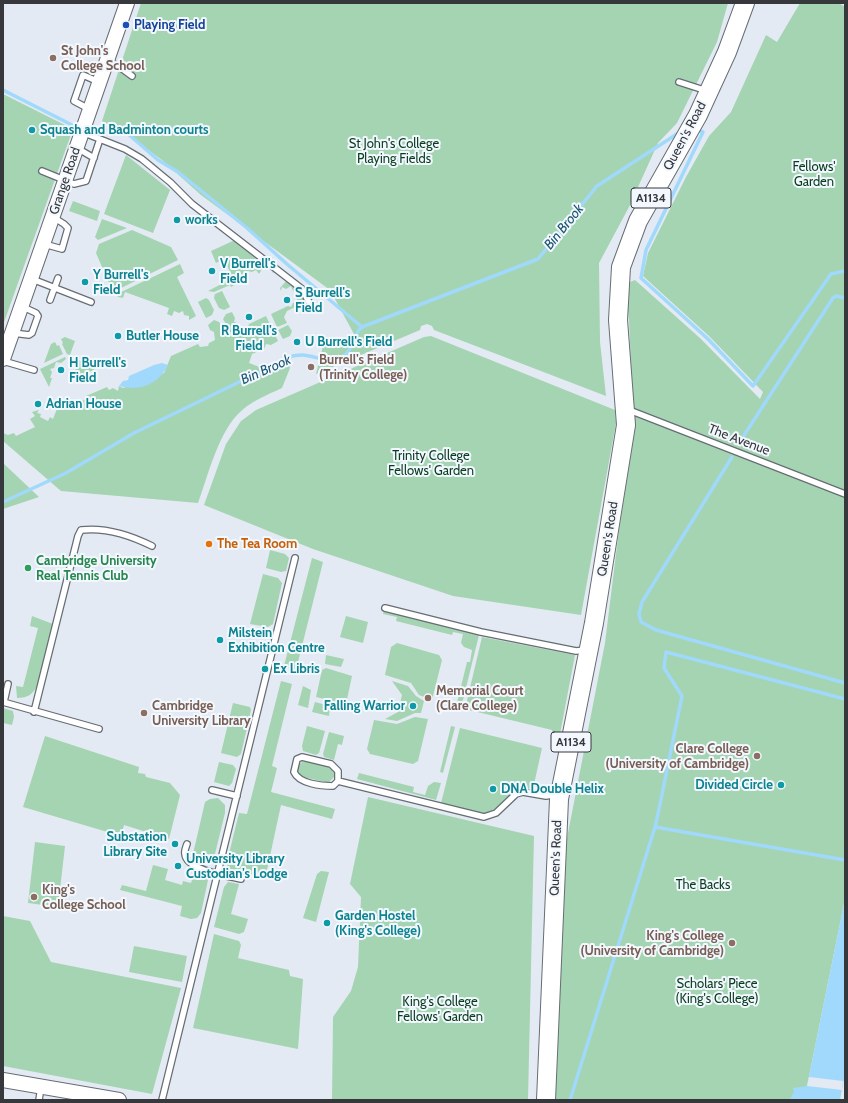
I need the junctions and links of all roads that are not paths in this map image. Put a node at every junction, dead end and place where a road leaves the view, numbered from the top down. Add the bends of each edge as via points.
1 (127, 3) edge
2 (745, 3) edge
3 (107, 62) junction
4 (132, 76) dead end
5 (679, 82) dead end
6 (709, 92) junction
7 (82, 132) junction
8 (100, 139) junction
9 (77, 147) junction
10 (94, 158) junction
11 (42, 171) dead end
12 (65, 181) junction
13 (52, 217) junction
14 (43, 243) junction
15 (31, 278) junction
16 (58, 278) dead end
17 (55, 288) junction
18 (50, 300) dead end
19 (91, 302) dead end
20 (310, 304) dead end
21 (21, 306) junction
22 (12, 332) junction
23 (3, 360) edge
24 (34, 370) dead end
25 (625, 409) junction
26 (845, 494) edge
27 (152, 546) dead end
28 (295, 558) dead end
29 (385, 608) dead end
30 (590, 648) junction
31 (8, 684) dead end
32 (3, 702) edge
33 (34, 712) junction
34 (99, 730) dead end
35 (338, 781) junction
36 (212, 790) dead end
37 (560, 793) junction
38 (237, 796) junction
39 (187, 844) dead end
40 (217, 873) junction
41 (241, 879) dead end
42 (3, 1080) edge
43 (40, 1093) edge
44 (67, 1095) edge
45 (119, 1100) edge
46 (162, 1100) edge
47 (546, 1100) edge

1 - 3 street, Grange Road
2 - 6 main road, Queen's Road / A1134
3 - 4 lane via 117,65
3 - 7 street, Grange Road
5 - 6 lane
6 - 25 main road, Queen's Road / A1134 via 638,222 621,267 618,320
7 - 8 lane
7 - 9 street, Grange Road
8 - 10 lane
8 - 20 lane via 142,159 192,204 302,289
9 - 10 lane
9 - 12 street, Grange Road
10 - 12 lane via 86,181 79,184
11 - 12 lane
12 - 13 street, Grange Road
13 - 14 street, Grange Road
13 - 14 lane via 68,228 62,249
14 - 15 street, Grange Road
15 - 17 lane
15 - 21 street, Grange Road
16 - 17 lane
17 - 18 lane
17 - 19 lane
21 - 22 street, Grange Road
21 - 22 lane via 38,316 34,328 29,336
22 - 23 street, Grange Road
23 - 24 lane
25 - 26 lane, The Avenue
25 - 30 main road, Queen's Road / A1134 via 626,424
27 - 33 lane via 130,535 93,529 81,530
28 - 38 lane
29 - 30 lane via 481,632 576,651
30 - 37 main road, Queen's Road / A1134
31 - 32 lane
32 - 33 lane
33 - 34 lane
35 - 35 lane via 334,786 325,786 300,780 294,772 297,759 308,757 331,764 338,771
35 - 37 lane via 484,817 496,813 516,794 523,792 546,796
36 - 38 lane
37 - 47 main road, Queen's Road / A1134
38 - 40 lane
39 - 40 lane via 184,853 194,867
40 - 41 lane
40 - 46 lane
42 - 43 street
43 - 44 street
44 - 45 street

